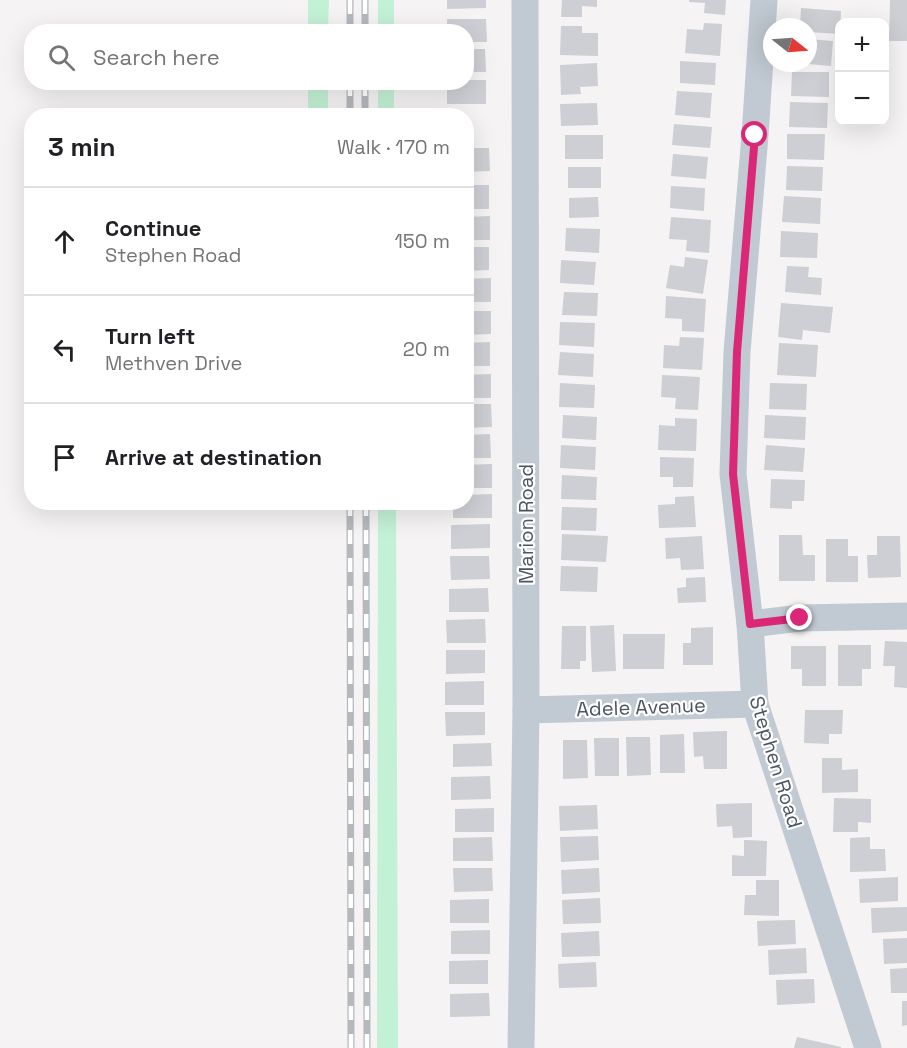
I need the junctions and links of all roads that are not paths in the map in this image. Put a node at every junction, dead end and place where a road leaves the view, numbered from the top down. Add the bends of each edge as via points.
1 (525, 0) edge
2 (764, 0) edge
3 (907, 616) edge
4 (750, 624) junction
5 (755, 704) junction
6 (526, 710) junction
7 (521, 1048) edge
8 (868, 1048) edge

1 - 6 street, Marion Road
2 - 4 street, Stephen Road via 737,352 733,474
3 - 4 street via 800,618
4 - 5 street, Stephen Road
5 - 6 street, Adele Avenue
5 - 8 street, Stephen Road
6 - 7 street, Marion Road

